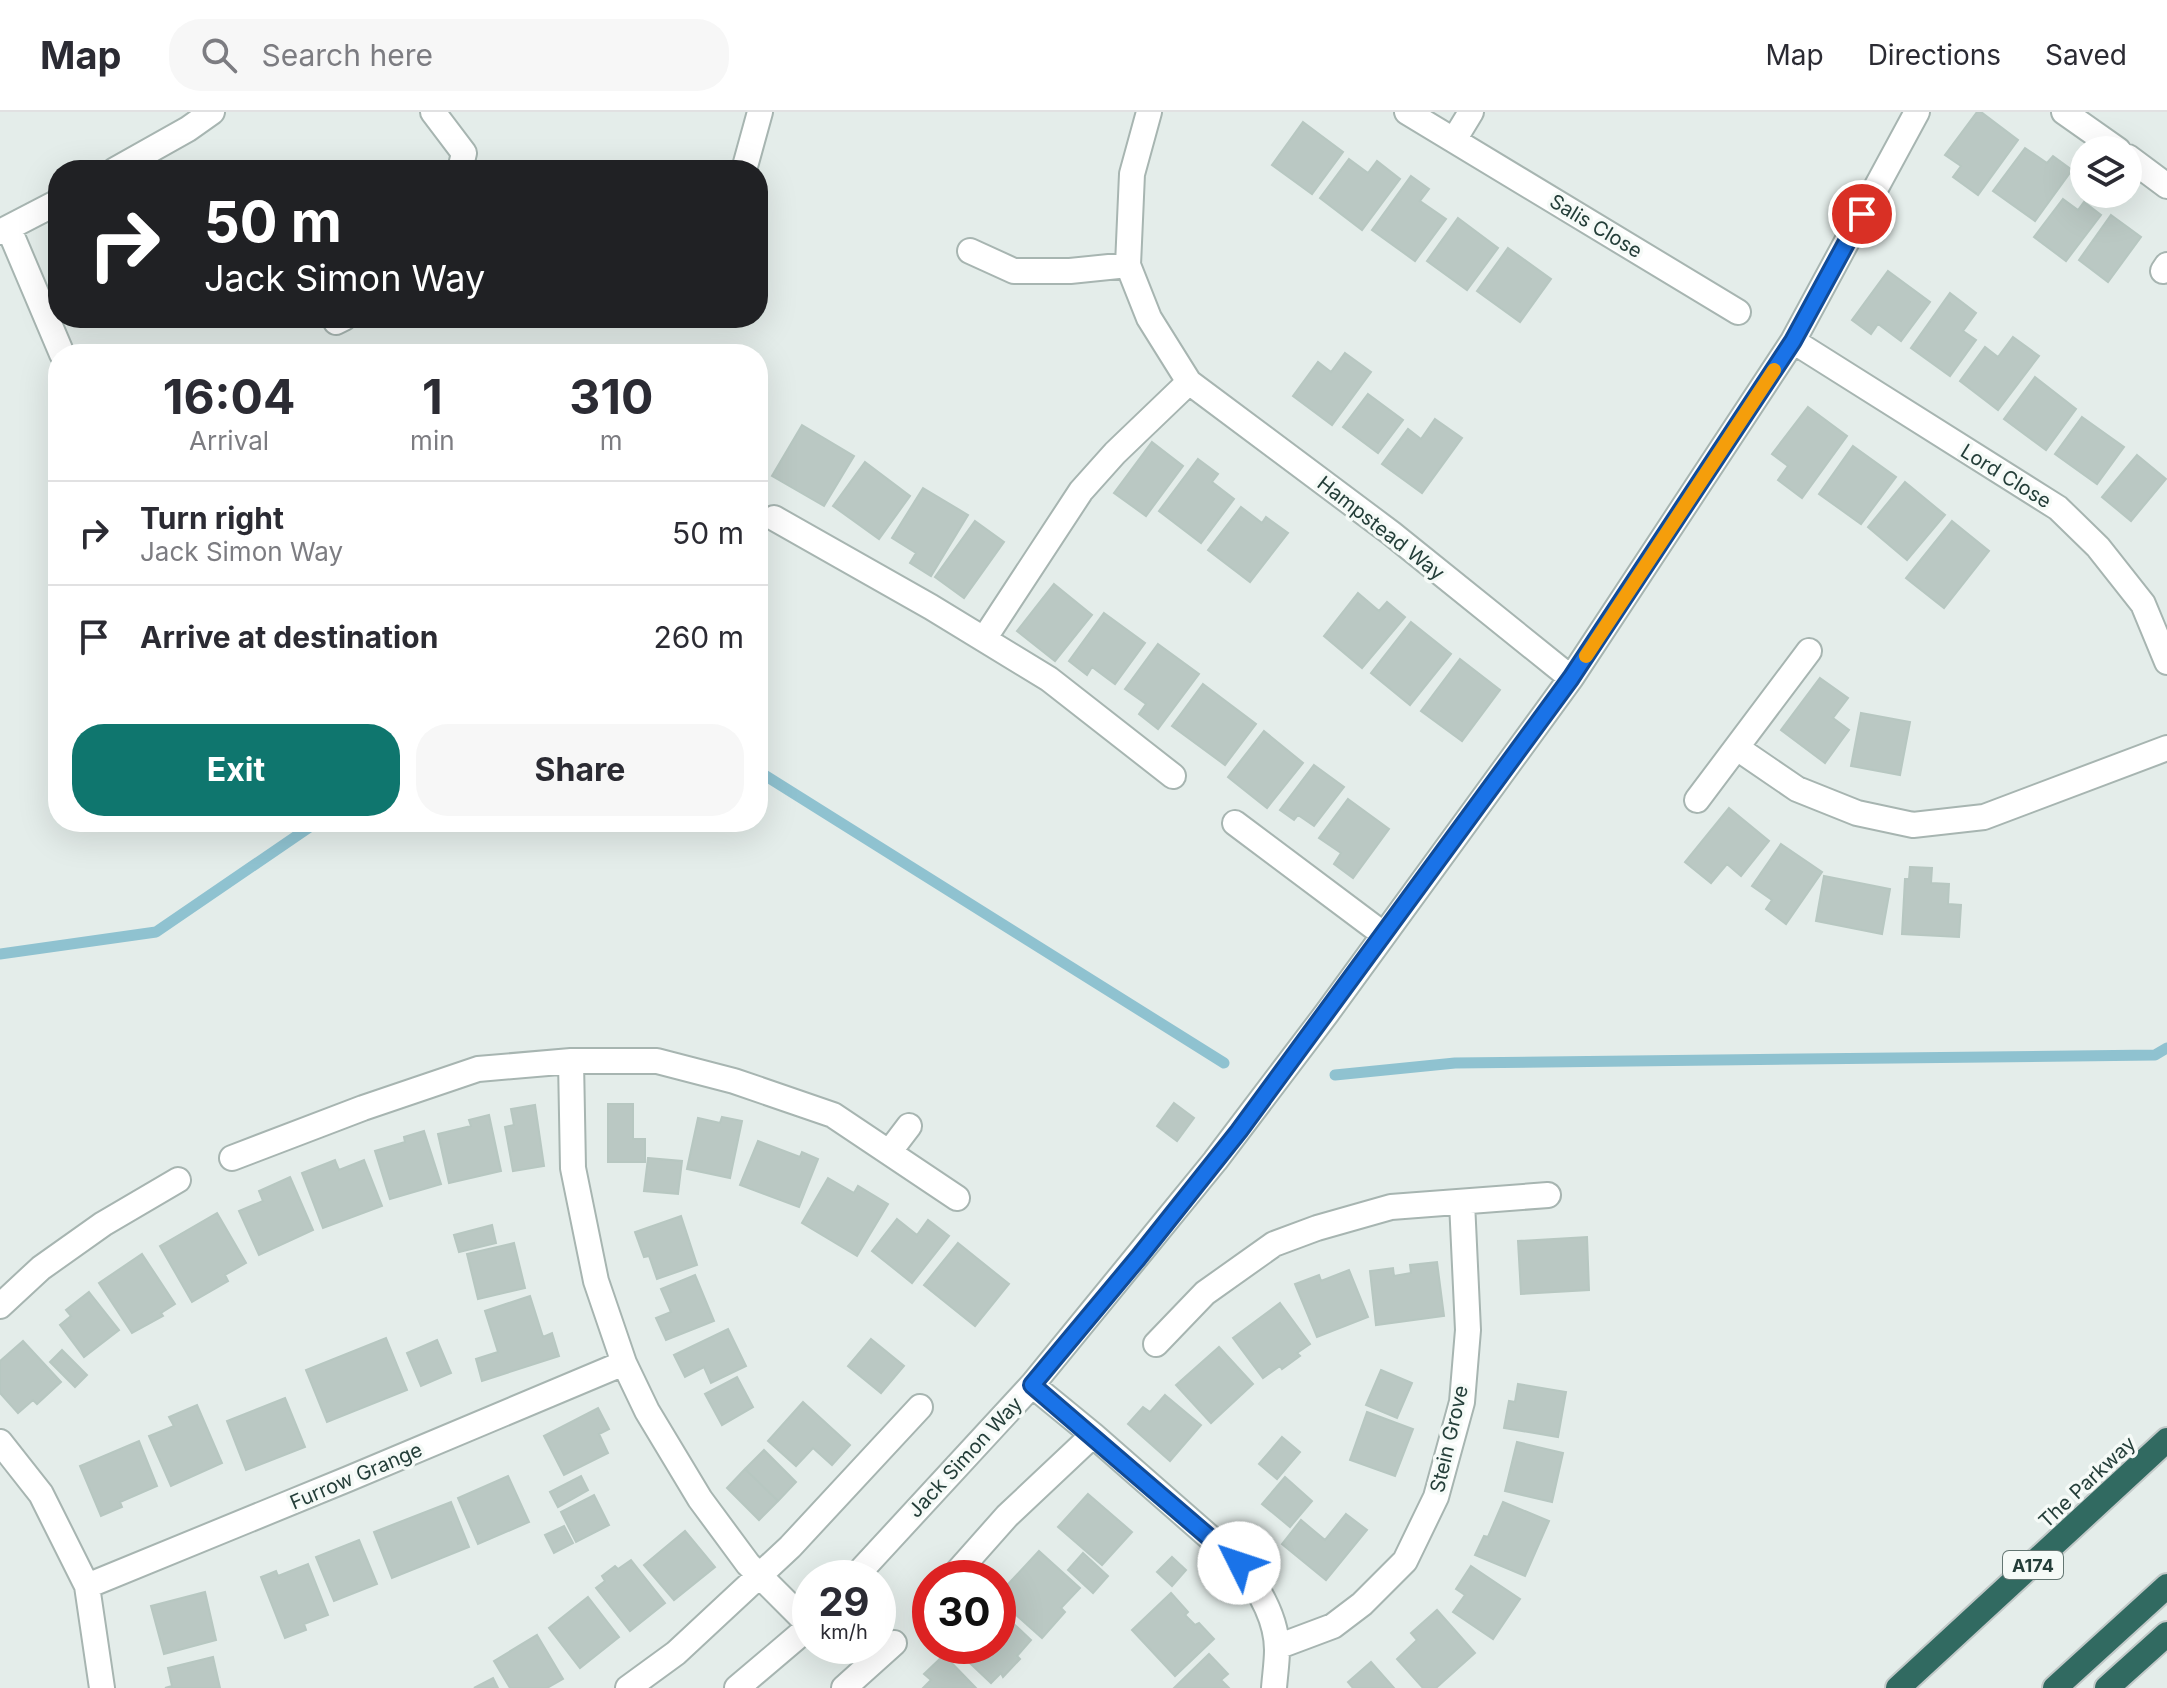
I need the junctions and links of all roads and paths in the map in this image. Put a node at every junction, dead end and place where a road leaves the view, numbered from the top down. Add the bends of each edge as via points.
1 (212, 112) edge
2 (433, 112) edge
3 (760, 112) edge
4 (1149, 112) edge
5 (1407, 112) edge
6 (1471, 112) edge
7 (1917, 112) edge
8 (2064, 112) edge
9 (183, 121) edge
10 (2099, 136) edge
11 (1454, 140) junction
12 (129, 160) edge
13 (462, 160) edge
14 (747, 160) edge
15 (2142, 167) edge
16 (2167, 186) edge
17 (48, 207) edge
18 (4, 230) edge
19 (970, 251) dead end
20 (1128, 265) junction
21 (1738, 312) dead end
22 (48, 324) edge
23 (1793, 341) junction
24 (1189, 382) junction
25 (774, 518) dead end
26 (984, 639) junction
27 (1809, 651) dead end
28 (2167, 662) edge
29 (1571, 678) junction
30 (1737, 748) junction
31 (2167, 748) edge
32 (1173, 776) dead end
33 (1697, 800) dead end
34 (1235, 823) dead end
35 (1383, 934) junction
36 (571, 1061) junction
37 (909, 1126) dead end
38 (890, 1151) junction
39 (232, 1158) dead end
40 (178, 1180) dead end
41 (1548, 1195) dead end
42 (957, 1198) dead end
43 (1462, 1202) junction
44 (0, 1306) edge
45 (1156, 1344) dead end
46 (624, 1363) junction
47 (1032, 1385) junction
48 (920, 1407) dead end
49 (1093, 1435) junction
50 (2167, 1440) edge
51 (0, 1442) edge
52 (871, 1560) edge
53 (968, 1560) edge
54 (758, 1575) junction
55 (87, 1586) junction
56 (2167, 1586) edge
57 (792, 1608) edge
58 (2167, 1634) edge
59 (792, 1641) edge
60 (1277, 1647) junction
61 (871, 1664) edge
62 (102, 1688) edge
63 (628, 1688) edge
64 (737, 1688) edge
65 (844, 1688) edge
66 (1274, 1688) edge
67 (1898, 1688) edge
68 (2055, 1688) edge
69 (2107, 1688) edge

1 - 9 street
2 - 13 street via 464,153
3 - 14 street
4 - 20 street, Hampstead Way via 1132,174
5 - 11 street, Salis Close
6 - 11 street
7 - 23 street, Jack Simon Way
8 - 10 street
9 - 12 street
11 - 21 street, Salis Close
15 - 16 street
17 - 18 street
18 - 22 street
19 - 20 street via 1014,271
20 - 24 street, Hampstead Way via 1149,318
23 - 28 street, Lord Close via 2058,508 2098,547 2143,604
23 - 29 street, Jack Simon Way
24 - 26 street via 1081,491
24 - 29 street, Hampstead Way via 1391,533
25 - 26 street
26 - 32 street via 1049,679
27 - 30 street
29 - 35 street, Jack Simon Way
30 - 31 street via 1797,789 1857,813 1913,825 1984,817
30 - 33 street
34 - 35 street
35 - 47 street, Jack Simon Way via 1239,1131
36 - 38 street via 657,1061 734,1081 833,1115
36 - 39 street via 478,1069
36 - 46 street via 573,1168 596,1281
37 - 38 street
38 - 42 street
40 - 44 street via 53,1259
41 - 43 street
43 - 45 street via 1391,1207 1274,1244 1205,1293
43 - 60 street, Stein Grove via 1468,1330 1462,1402 1436,1497 1405,1561 1362,1604 1333,1626
46 - 54 street via 700,1499
46 - 55 street, Furrow Grange
47 - 49 street
47 - 52 street, Jack Simon Way
48 - 54 street
49 - 53 street
49 - 60 street via 1239,1563 1269,1613
50 - 67 highway, The Parkway / A174
51 - 55 street via 41,1494
54 - 57 street
54 - 63 street via 676,1653
55 - 62 street
56 - 68 highway
58 - 69 highway
59 - 64 street
60 - 66 street
61 - 65 street

